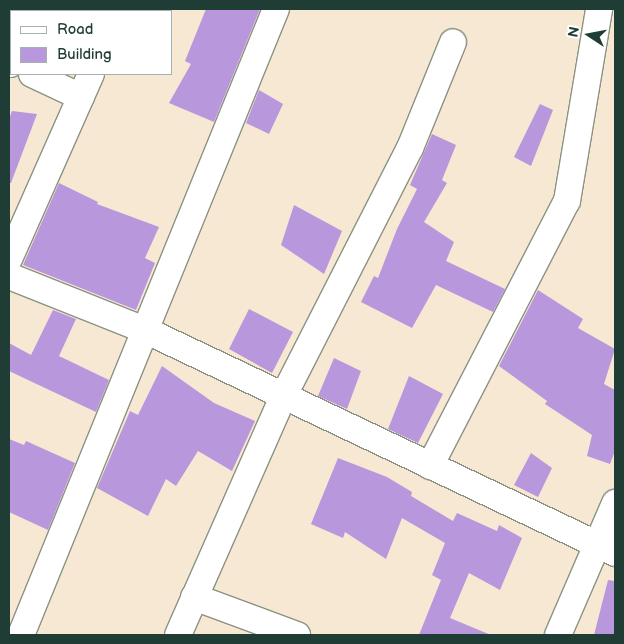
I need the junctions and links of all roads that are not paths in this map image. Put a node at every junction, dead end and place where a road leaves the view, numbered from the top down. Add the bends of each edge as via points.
1 (276, 9) edge
2 (599, 9) edge
3 (453, 42) dead end
4 (34, 75) edge
5 (91, 75) edge
6 (81, 98) junction
7 (9, 259) edge
8 (9, 276) edge
9 (145, 330) junction
10 (284, 395) junction
11 (430, 466) junction
12 (615, 503) edge
13 (606, 549) edge
14 (194, 597) junction
15 (21, 635) edge
16 (178, 635) edge
17 (297, 635) edge
18 (558, 635) edge

1 - 9 street
2 - 11 street via 567,201
3 - 10 street via 410,148
4 - 6 street
5 - 6 street
6 - 7 street
8 - 9 street
9 - 10 street
9 - 15 street
10 - 11 street
10 - 14 street
11 - 13 street
12 - 13 street
13 - 18 street
14 - 16 street
14 - 17 street

